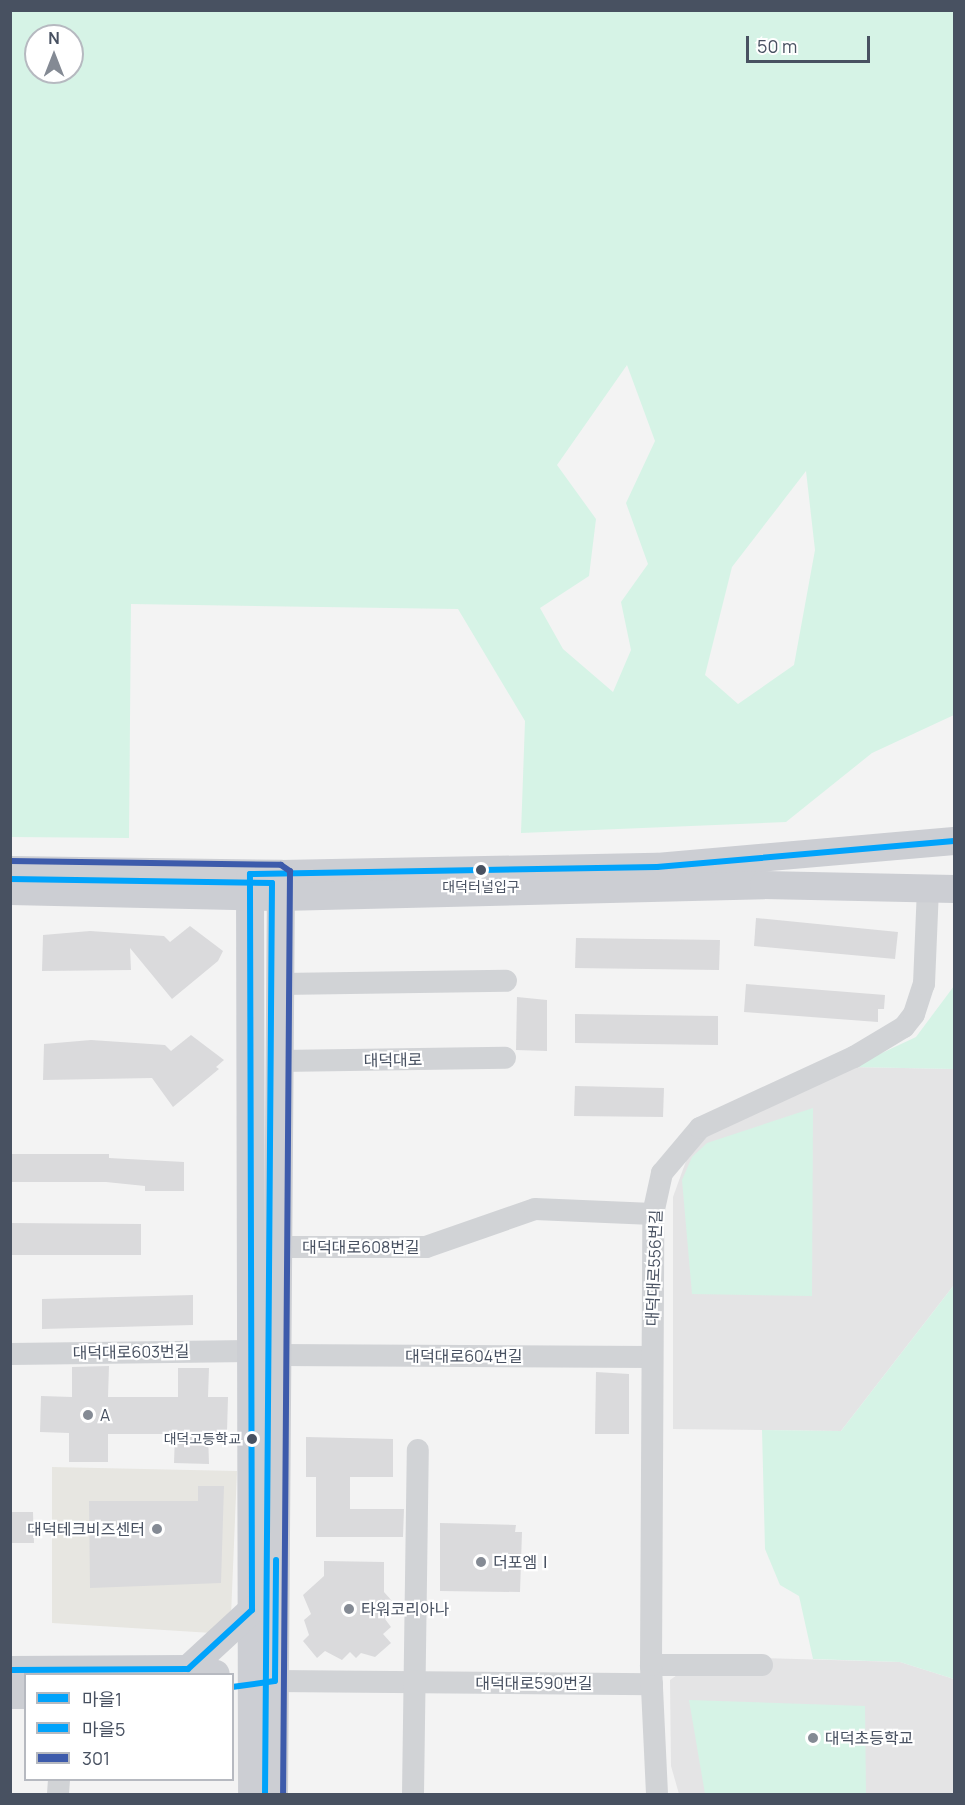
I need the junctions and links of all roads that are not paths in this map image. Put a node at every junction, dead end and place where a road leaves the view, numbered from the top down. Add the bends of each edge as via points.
1 (954, 841) edge
2 (10, 870) edge
3 (250, 885) junction
4 (281, 885) junction
5 (941, 889) edge
6 (10, 891) edge
7 (506, 981) dead end
8 (280, 984) junction
9 (506, 1058) dead end
10 (280, 1061) junction
11 (653, 1214) junction
12 (278, 1247) junction
13 (264, 1353) junction
14 (10, 1354) edge
15 (652, 1357) junction
16 (418, 1450) dead end
17 (252, 1610) junction
18 (762, 1665) dead end
19 (188, 1669) junction
20 (10, 1670) edge
21 (210, 1673) edge
22 (651, 1674) junction
23 (248, 1682) edge
24 (416, 1683) junction
25 (252, 1794) edge
26 (274, 1794) edge
27 (413, 1794) edge
28 (657, 1794) edge

1 - 4 main road via 657,867
2 - 3 main road
3 - 4 main road
3 - 6 main road
3 - 13 main road
4 - 5 main road
4 - 8 main road
5 - 11 street, 대덕대로556번길 via 924,984 914,1014 904,1026 854,1057 700,1128 668,1160
7 - 8 street
8 - 10 main road
9 - 10 street, 대덕대로
10 - 12 main road
11 - 12 street, 대덕대로608번길 via 535,1209 426,1247
11 - 15 street, 대덕대로556번길
12 - 13 main road
13 - 14 street, 대덕대로603번길
13 - 15 street, 대덕대로604번길
13 - 17 main road
13 - 23 main road
15 - 22 street, 대덕대로556번길
16 - 24 street
17 - 19 main road
17 - 23 main road
18 - 22 street, 대덕대로590번길
19 - 20 main road
19 - 21 main road
22 - 24 street, 대덕대로590번길
22 - 28 street, 대덕대로556번길
23 - 24 street, 대덕대로590번길
23 - 25 main road
23 - 26 main road
24 - 27 street

